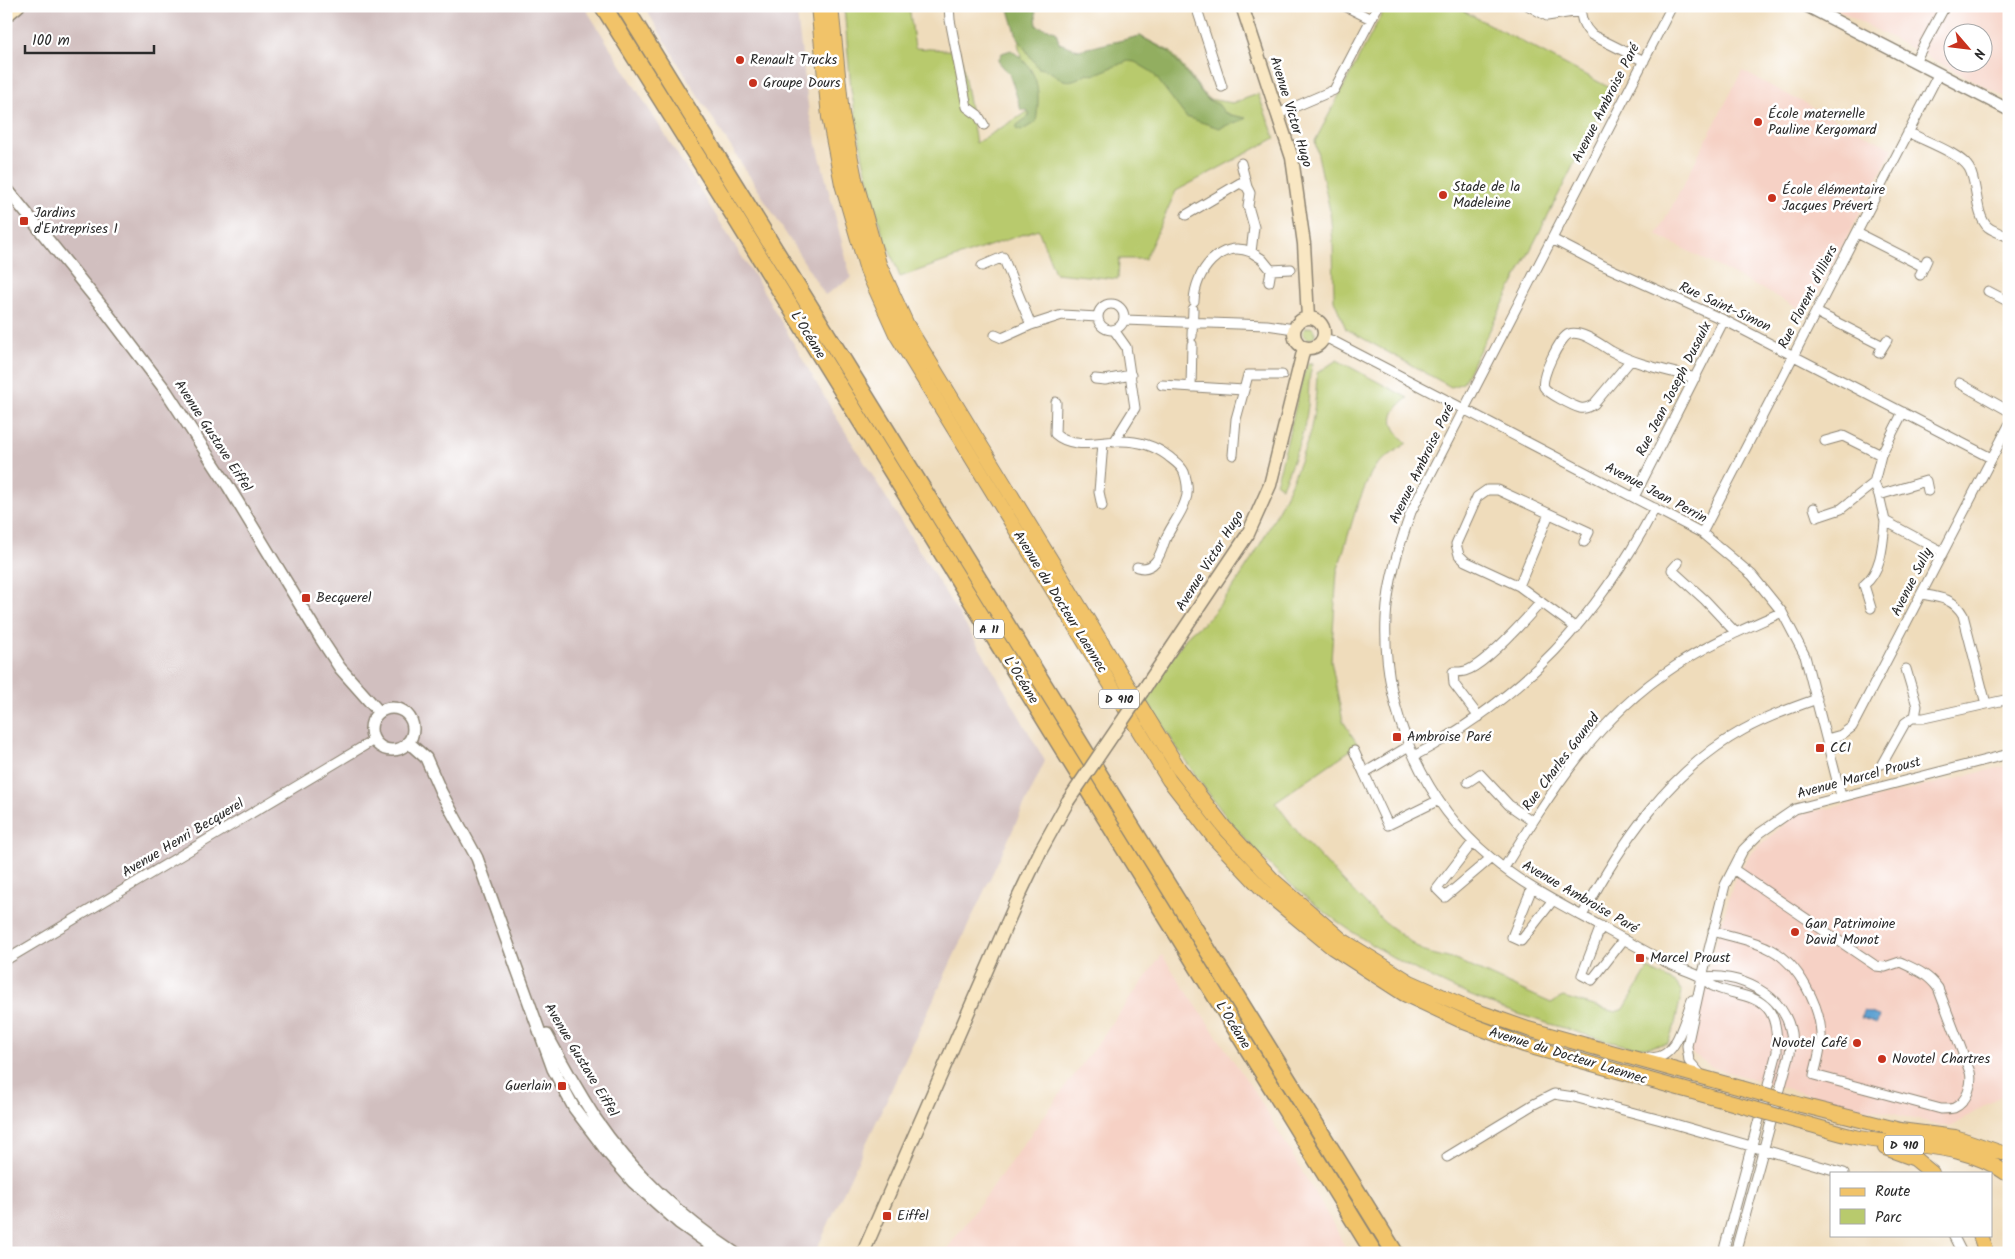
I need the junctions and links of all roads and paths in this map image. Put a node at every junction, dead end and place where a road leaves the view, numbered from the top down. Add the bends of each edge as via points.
1 (16, 6) edge
2 (603, 6) edge
3 (624, 6) edge
4 (818, 6) edge
5 (831, 6) edge
6 (950, 6) edge
7 (1196, 6) edge
8 (1242, 6) edge
9 (1345, 6) edge
10 (1378, 6) edge
11 (1529, 6) edge
12 (1672, 6) edge
13 (1807, 6) edge
14 (1945, 6) edge
15 (1580, 9) edge
16 (6, 14) edge
17 (1371, 19) junction
18 (1644, 61) junction
19 (1915, 61) junction
20 (1939, 73) junction
21 (1222, 87) dead end
22 (2009, 110) edge
23 (1278, 114) junction
24 (984, 125) dead end
25 (1908, 132) junction
26 (1241, 163) dead end
27 (1246, 187) junction
28 (6, 188) edge
29 (1186, 215) dead end
30 (1857, 233) junction
31 (2009, 237) edge
32 (1552, 239) junction
33 (1251, 252) junction
34 (982, 266) dead end
35 (1924, 268) dead end
36 (1291, 269) dead end
37 (1271, 270) junction
38 (1269, 282) dead end
39 (1988, 291) dead end
40 (2009, 302) edge
41 (1816, 312) junction
42 (1098, 317) junction
43 (1308, 318) junction
44 (1124, 320) junction
45 (1724, 320) junction
46 (1194, 322) junction
47 (1031, 325) junction
48 (1294, 328) junction
49 (1114, 330) junction
50 (995, 335) dead end
51 (1323, 338) junction
52 (1883, 346) dead end
53 (1304, 348) junction
54 (1794, 355) junction
55 (1630, 361) junction
56 (1131, 375) junction
57 (1282, 375) dead end
58 (1695, 378) junction
59 (1095, 380) dead end
60 (1960, 383) dead end
61 (1162, 386) dead end
62 (1191, 387) junction
63 (1244, 390) junction
64 (1056, 402) dead end
65 (1464, 408) junction
66 (1903, 412) junction
67 (2009, 412) edge
68 (2009, 424) edge
69 (1824, 440) dead end
70 (1114, 442) junction
71 (1103, 443) junction
72 (1233, 455) dead end
73 (1881, 455) junction
74 (1991, 458) junction
75 (1874, 483) junction
76 (1928, 491) dead end
77 (1879, 495) junction
78 (1634, 496) junction
79 (1102, 506) dead end
80 (1655, 508) junction
81 (1814, 508) dead end
82 (1549, 514) junction
83 (1885, 521) junction
84 (1702, 533) junction
85 (1584, 542) dead end
86 (1943, 552) junction
87 (1678, 563) dead end
88 (1136, 566) dead end
89 (1519, 586) junction
90 (1921, 594) junction
91 (1541, 602) junction
92 (1871, 608) dead end
93 (1782, 612) junction
94 (1576, 628) junction
95 (1736, 633) junction
96 (1906, 668) dead end
97 (1817, 699) junction
98 (2009, 699) edge
99 (1986, 704) junction
100 (379, 712) junction
101 (1479, 717) junction
102 (1915, 717) junction
103 (1827, 739) junction
104 (374, 740) junction
105 (408, 742) junction
106 (1410, 746) junction
107 (1354, 751) dead end
108 (2009, 754) edge
109 (1414, 756) junction
110 (1882, 764) dead end
111 (1364, 773) junction
112 (1468, 782) dead end
113 (1841, 796) junction
114 (1438, 800) junction
115 (1532, 822) junction
116 (1473, 842) junction
117 (1491, 858) junction
118 (1504, 868) junction
119 (1733, 869) junction
120 (1532, 888) junction
121 (1553, 900) junction
122 (1582, 916) junction
123 (1602, 926) junction
124 (1713, 931) junction
125 (1624, 939) junction
126 (6, 960) edge
127 (1702, 977) junction
128 (531, 1005) junction
129 (1570, 1040) junction
130 (1703, 1077) junction
131 (579, 1104) dead end
132 (597, 1120) junction
133 (1856, 1137) junction
134 (1751, 1145) junction
135 (1764, 1148) junction
136 (2009, 1153) edge
137 (1447, 1157) dead end
138 (1841, 1172) edge
139 (1931, 1172) edge
140 (2009, 1175) edge
141 (1954, 1236) edge
142 (1980, 1236) edge
143 (864, 1251) edge
144 (722, 1253) edge
145 (734, 1253) edge
146 (1374, 1253) edge
147 (1395, 1253) edge
148 (1723, 1253) edge
149 (1735, 1253) edge
150 (1962, 1253) edge
151 (1986, 1253) edge

1 - 16 main road
2 - 146 highway, L’Océane / A 11
3 - 147 highway, L’Océane / A 11
4 - 133 main road, Avenue du Docteur Laennec / D 910, bridge via 829,117 842,184 867,270 896,334 1169,780 1215,839 1264,891 1333,948 1404,994 1464,1022 1524,1045
5 - 129 main road, Avenue du Docteur Laennec / D 910 via 842,114 855,179 879,264 906,324 1179,769 1224,827 1273,880 1342,940 1410,982 1471,1009
6 - 24 street via 967,107 978,114
7 - 21 street
8 - 23 main road, Avenue Victor Hugo
9 - 17 street
10 - 17 street
11 - 15 street via 1547,16
12 - 18 street, Avenue Ambroise Paré
13 - 19 street
14 - 19 street
15 - 18 street via 1586,30 1592,35
17 - 23 street via 1334,90
18 - 32 street, Avenue Ambroise Paré
19 - 20 street
20 - 22 street
20 - 25 street, Rue Florent d'Illiers
23 - 43 main road, Avenue Victor Hugo via 1292,158 1299,198
25 - 30 street, Rue Florent d'Illiers
25 - 31 street via 1960,158 1974,179 1982,219
26 - 27 street
27 - 29 street via 1240,183
27 - 33 street via 1250,193 1248,206 1254,227
28 - 100 street, Avenue Gustave Eiffel via 166,391 321,640 340,668
30 - 35 street
30 - 41 street, Rue Florent d'Illiers
32 - 45 street, Rue Saint-Simon via 1602,266
32 - 65 street, Avenue Ambroise Paré
33 - 37 street
33 - 46 street via 1242,248 1228,250 1215,257 1198,277 1194,290
34 - 47 street via 1003,257
36 - 37 street
37 - 38 street
39 - 40 street
41 - 52 street
41 - 54 street, Rue Florent d'Illiers
42 - 44 street via 1101,308 1114,304 1121,308
42 - 47 street via 1062,316
42 - 49 street via 1105,329
43 - 48 main road via 1299,321
43 - 51 main road via 1318,320 1324,328
44 - 46 street
44 - 49 street
45 - 54 street, Rue Saint-Simon
45 - 58 street, Rue Jean Joseph Dusaulx
46 - 48 street
46 - 62 street
47 - 50 street via 1002,338
48 - 53 main road via 1294,338
49 - 56 street via 1126,347
51 - 53 main road via 1314,348
51 - 65 street, Avenue Jean Perrin
53 - 143 main road, Avenue Victor Hugo, bridge via 1270,485 1248,534 1068,801 1041,850
54 - 66 street, Rue Saint-Simon
54 - 84 street, Rue Florent d'Illiers
55 - 55 street via 1581,334 1570,334 1563,338 1543,377 1543,386 1548,392 1579,408 1587,408
55 - 58 street
56 - 59 street
56 - 70 street via 1136,408
57 - 63 street via 1248,375
58 - 78 street, Rue Jean Joseph Dusaulx
60 - 67 street
61 - 62 street
62 - 63 street
63 - 72 street via 1236,419
64 - 71 street via 1055,434 1062,440 1076,443
65 - 78 street, Avenue Jean Perrin
65 - 106 street, Avenue Ambroise Paré via 1411,512 1391,579 1386,618 1387,656 1402,730
66 - 73 street
66 - 74 street, Rue Saint-Simon
68 - 74 street, Avenue Sully
69 - 73 street via 1843,436
70 - 71 street
70 - 88 street via 1149,445 1159,450 1182,467 1187,480 1186,502 1170,526 1161,554 1154,564 1143,568
71 - 79 street via 1099,492
73 - 75 street
74 - 86 street, Avenue Sully
75 - 77 street
75 - 81 street via 1841,509 1817,517
76 - 77 street via 1926,481
77 - 83 street
78 - 80 street, Avenue Jean Perrin
80 - 84 street, Avenue Jean Perrin
80 - 94 street via 1617,575
82 - 85 street via 1588,532
82 - 89 street
82 - 89 street via 1498,490 1487,490 1477,497 1456,544 1459,555 1465,560
83 - 86 street
83 - 92 street via 1878,564 1864,585
84 - 93 street, Avenue Jean Perrin via 1752,574
86 - 90 street, Avenue Sully
87 - 95 street via 1672,570
89 - 91 street
90 - 99 street via 1946,598 1960,608
90 - 103 street, Avenue Sully via 1852,727
91 - 94 street
91 - 101 street via 1502,644 1476,665 1466,671 1453,672 1454,684
93 - 95 street, Rue Charles Gounod
93 - 97 street, Avenue Jean Perrin via 1805,656
94 - 101 street via 1541,666
95 - 115 street, Rue Charles Gounod via 1673,667 1619,710 1571,766
96 - 102 street via 1916,706
97 - 103 street, Avenue Jean Perrin
97 - 122 street via 1742,730 1684,773 1660,797 1628,838
98 - 99 street
99 - 102 street via 1924,718
100 - 104 street via 372,722
100 - 105 street via 398,709 409,717 413,730
101 - 109 street
102 - 110 street via 1905,723
103 - 113 street, Avenue Jean Perrin
104 - 105 street via 390,750 403,747
104 - 126 street, Avenue Henri Becquerel
105 - 128 street, Avenue Gustave Eiffel via 426,758 477,858
106 - 109 street, Avenue Ambroise Paré
106 - 111 street
107 - 111 street
108 - 113 street, Avenue Marcel Proust
109 - 114 street, Avenue Ambroise Paré
111 - 114 street via 1388,825
112 - 115 street via 1480,774 1509,805
113 - 119 street, Avenue Marcel Proust via 1795,809 1760,833 1743,850
114 - 116 street, Avenue Ambroise Paré
115 - 118 street, Rue Charles Gounod
116 - 117 street, Avenue Ambroise Paré
116 - 117 street via 1437,889 1445,897
117 - 118 street, Avenue Ambroise Paré
118 - 120 street, Avenue Ambroise Paré
119 - 124 street, Avenue Marcel Proust
119 - 124 street via 1876,966 1900,962 1933,981 1970,1072 1972,1080 1968,1092 1952,1109 1941,1109 1814,1075 1821,1034 1809,990 1791,966 1773,950
120 - 121 street, Avenue Ambroise Paré
120 - 121 street via 1512,937 1521,941
121 - 122 street, Avenue Ambroise Paré
122 - 123 street, Avenue Ambroise Paré
123 - 125 street, Avenue Ambroise Paré
123 - 125 street via 1582,975 1592,980
124 - 127 street, Avenue Marcel Proust
125 - 127 street, Avenue Ambroise Paré
127 - 129 street, Avenue Marcel Proust via 1669,1054 1656,1059
127 - 130 street, Avenue Marcel Proust via 1687,1046 1689,1062
127 - 134 street, Avenue Ambroise Paré via 1713,986 1749,997 1768,1009 1778,1033 1777,1052
127 - 135 street via 1736,979 1761,990 1782,1010 1791,1033 1790,1053
128 - 132 street, Avenue Gustave Eiffel
128 - 144 street, Avenue Gustave Eiffel via 553,1069 574,1108 608,1153 679,1223
129 - 130 main road, Avenue du Docteur Laennec / D 910
130 - 136 main road, Avenue du Docteur Laennec / D 910, bridge via 1900,1130 1955,1138
131 - 132 street
132 - 145 street, Avenue Gustave Eiffel via 628,1159 686,1218
133 - 139 main road, D 910 via 1916,1159
133 - 140 main road, Avenue du Docteur Laennec / D 910 via 1953,1149 1977,1156
134 - 135 street
134 - 137 street via 1554,1094
134 - 148 street, Avenue Ambroise Paré
135 - 138 street
135 - 149 street
141 - 150 street
142 - 151 main road

